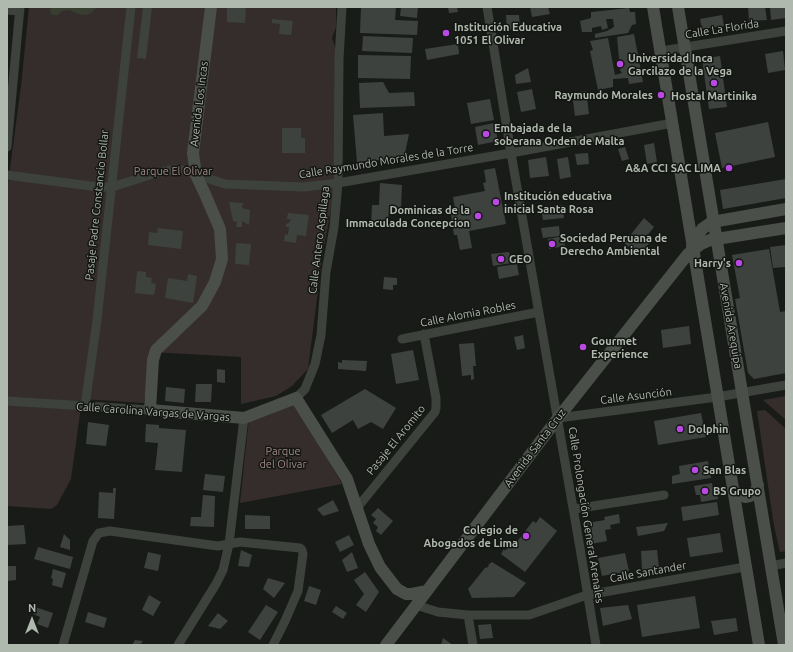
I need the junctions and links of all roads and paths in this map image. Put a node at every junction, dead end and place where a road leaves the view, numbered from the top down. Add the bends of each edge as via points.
1 (131, 7) edge
2 (211, 7) edge
3 (342, 7) edge
4 (487, 7) edge
5 (653, 7) edge
6 (678, 7) edge
7 (20, 9) edge
8 (7, 10) edge
9 (786, 31) edge
10 (685, 47) junction
11 (661, 51) junction
12 (10, 92) edge
13 (673, 123) junction
14 (7, 147) edge
15 (511, 153) junction
16 (7, 175) edge
17 (196, 175) junction
18 (338, 183) junction
19 (112, 187) junction
20 (786, 210) edge
21 (714, 222) junction
22 (786, 228) edge
23 (716, 239) junction
24 (691, 249) junction
25 (539, 312) junction
26 (424, 334) junction
27 (402, 339) dead end
28 (786, 385) edge
29 (742, 392) junction
30 (717, 397) junction
31 (296, 398) junction
32 (7, 400) edge
33 (85, 406) junction
34 (150, 410) junction
35 (244, 418) junction
36 (558, 418) junction
37 (758, 485) junction
38 (733, 489) junction
39 (664, 495) dead end
40 (357, 508) junction
41 (574, 508) junction
42 (229, 544) junction
43 (786, 563) edge
44 (771, 566) junction
45 (745, 567) junction
46 (427, 591) junction
47 (587, 595) junction
48 (416, 605) junction
49 (468, 615) junction
50 (63, 645) edge
51 (178, 645) edge
52 (273, 645) edge
53 (386, 645) edge
54 (473, 645) edge
55 (596, 645) edge
56 (759, 645) edge
57 (784, 645) edge

1 - 19 street, Pasaje Padre Constancio Bollar
2 - 17 main road, Avenida Los Incas via 193,153
3 - 18 street, Calle Antero Aspillaga
4 - 15 street, Calle Prolongación General Arenales
5 - 11 main road
6 - 10 main road, Avenida Arequipa
7 - 8 street
7 - 12 street
9 - 10 street, Calle La Florida
10 - 11 street, Calle La Florida
10 - 21 main road, Avenida Arequipa
11 - 13 main road
12 - 14 street
13 - 15 street, Calle Raymundo Morales de la Torre
13 - 24 main road
15 - 18 street, Calle Raymundo Morales de la Torre
15 - 25 street, Calle Prolongación General Arenales
16 - 19 street
17 - 18 street, Calle Raymundo Morales de la Torre via 233,185 304,187
17 - 19 street, Calle Raymundo Morales de la Torre via 182,170 156,172
17 - 34 main road, Avenida Los Incas via 220,229 221,266 202,306 156,350
18 - 31 street, Calle Antero Aspillaga via 316,364 305,389
19 - 33 street, Pasaje Padre Constancio Bollar
20 - 21 main road
21 - 23 main road, Avenida Arequipa
21 - 24 main road, Avenida Santa Cruz via 706,224
22 - 23 main road
23 - 24 main road
23 - 29 main road, Avenida Arequipa
24 - 30 main road
24 - 36 main road, Avenida Santa Cruz
25 - 26 street, Calle Alomia Robles
25 - 36 street, Calle Prolongación General Arenales
26 - 27 street, Calle Alomia Robles
26 - 40 street, Pasaje El Aromito via 436,398 435,412
28 - 29 street, Calle Asunción
29 - 30 street, Calle Asunción
29 - 37 main road, Avenida Arequipa
30 - 36 street, Calle Asunción
30 - 38 main road
31 - 35 main road, Calle Carolina Vargas de Vargas
31 - 40 main road via 344,473
32 - 33 street, Calle Carolina Vargas de Vargas
33 - 34 street, Calle Carolina Vargas de Vargas
34 - 35 main road, Calle Carolina Vargas de Vargas
35 - 42 street
36 - 41 street, Calle Prolongación General Arenales
36 - 46 main road, Avenida Santa Cruz
37 - 38 main road via 755,492 745,497
37 - 44 main road, Avenida Arequipa
38 - 45 main road
39 - 41 street
40 - 46 main road via 374,556 397,588 406,594
41 - 47 street, Calle Prolongación General Arenales
42 - 50 street via 218,546 110,531 99,533 93,542
42 - 51 street via 221,577
42 - 52 street via 240,542 297,547 303,552 298,591
43 - 44 street
44 - 57 main road, Avenida Arequipa
45 - 47 street, Calle Santander
45 - 56 main road
46 - 48 main road, Avenida Santa Cruz
47 - 49 street, Calle Santander via 529,615
47 - 55 street, Calle Prolongación General Arenales
48 - 49 street, Calle Santander via 438,612
48 - 53 main road, Avenida Santa Cruz
49 - 54 street

